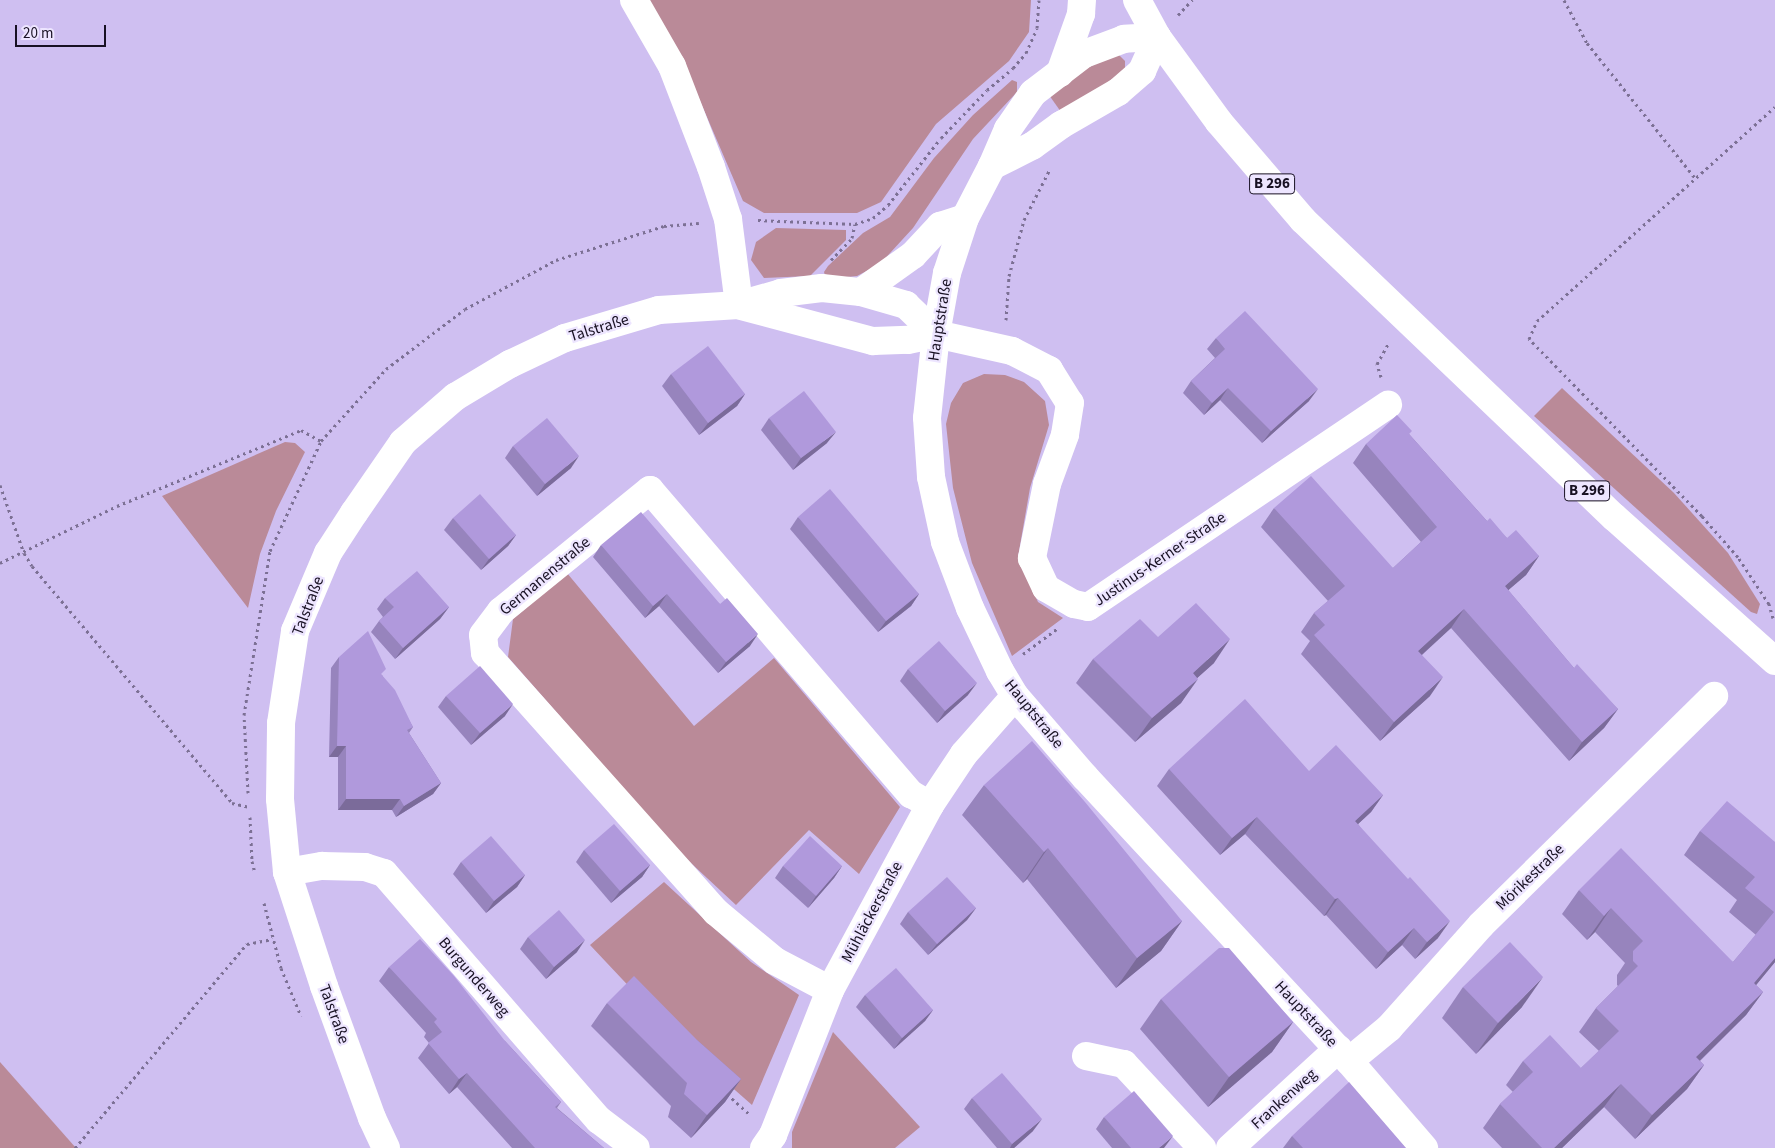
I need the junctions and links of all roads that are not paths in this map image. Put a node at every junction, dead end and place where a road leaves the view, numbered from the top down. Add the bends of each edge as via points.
1 (634, 0) edge
2 (1082, 0) edge
3 (1137, 0) edge
4 (1157, 37) junction
5 (1060, 73) junction
6 (992, 166) junction
7 (965, 218) junction
8 (862, 292) junction
9 (739, 305) junction
10 (936, 334) junction
11 (1388, 405) road end
12 (1775, 661) edge
13 (1015, 696) junction
14 (1714, 696) dead end
15 (930, 805) junction
16 (287, 872) junction
17 (830, 990) junction
18 (1344, 1055) junction
19 (1086, 1056) dead end
20 (386, 1148) edge
21 (636, 1148) edge
22 (764, 1148) edge
23 (1202, 1148) edge
24 (1230, 1148) edge
25 (1424, 1148) edge

1 - 9 street via 672,66 711,168 728,219
2 - 5 street via 1081,14
3 - 4 street, B 296
4 - 5 street, Hauptstraße via 1124,39 1084,54
4 - 6 street via 1142,72 1118,92 1032,146
4 - 12 street, B 296 via 1219,122 1303,220 1614,518
5 - 6 street, Hauptstraße via 1033,93 1008,129
6 - 7 street, Hauptstraße
7 - 8 street via 940,226 912,255
7 - 10 street, Hauptstraße via 947,273
8 - 9 street, Talstraße via 822,288
8 - 10 street, Talstraße via 906,305
9 - 10 street, Talstraße via 873,341 908,340
9 - 16 street, Talstraße via 659,310 564,338 510,364 455,397 403,442 328,553 296,631 281,723 280,799
10 - 11 street, Justinus-Kerner-Straße via 1003,349 1049,370 1070,403 1065,435 1047,484 1032,558 1046,588 1074,604 1088,607
10 - 13 street, Hauptstraße via 927,418 931,477 945,542 970,608
13 - 15 street, Mühläckerstraße via 964,754
13 - 18 street, Hauptstraße via 1085,777
14 - 18 street, Mörikestraße via 1481,925 1389,1028
15 - 17 street, Mühläckerstraße
15 - 17 street, Germanenstraße via 910,794 650,490 501,611 484,635 486,653 716,912 775,961
16 - 20 street, Talstraße via 331,1005
16 - 21 street, Burgunderweg via 322,866 365,867 384,873 600,1120
17 - 22 street, Mühläckerstraße via 773,1135
18 - 24 street, Frankenweg
18 - 25 street, Hauptstraße
19 - 23 street via 1124,1064

